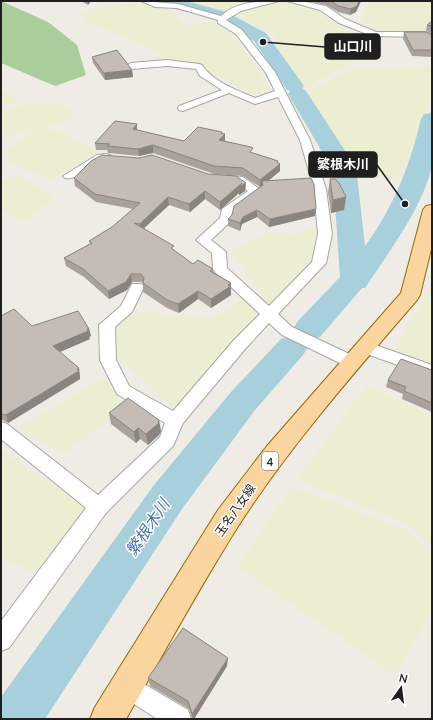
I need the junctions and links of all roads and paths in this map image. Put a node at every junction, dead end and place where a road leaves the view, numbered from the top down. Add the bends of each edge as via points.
1 (145, 1) edge
2 (275, 1) edge
3 (291, 1) edge
4 (222, 19) junction
5 (432, 37) edge
6 (131, 66) edge
7 (229, 90) junction
8 (280, 93) junction
9 (183, 108) dead end
10 (118, 158) edge
11 (69, 176) dead end
12 (213, 178) edge
13 (432, 210) edge
14 (137, 287) dead end
15 (269, 315) junction
16 (358, 355) junction
17 (432, 371) edge
18 (175, 420) junction
19 (1, 430) edge
20 (99, 507) junction
21 (1, 640) edge
22 (127, 686) junction
23 (107, 719) edge
24 (179, 719) edge

1 - 4 street via 158,5 178,6
2 - 4 street via 242,8 225,15
3 - 5 street via 323,8 342,21 375,34
4 - 8 street via 221,21 239,32 270,72
6 - 7 street via 167,63 199,67 203,74
7 - 8 street via 255,101
7 - 9 street
8 - 15 street via 305,140 320,189 324,234 319,263
10 - 11 street via 101,157
12 - 15 street via 239,179 256,191 226,212 226,220 203,240 219,252 220,269
13 - 16 main road, 玉名八女線 / 4 via 410,296
14 - 18 street via 128,309 107,326 108,360 123,390
15 - 16 street via 287,331
15 - 18 street via 240,344
16 - 17 street
16 - 22 main road, 玉名八女線 / 4 via 276,453 228,519
18 - 20 street via 167,441
19 - 20 street
20 - 21 street
22 - 23 main road, 玉名八女線 / 4
22 - 24 street

